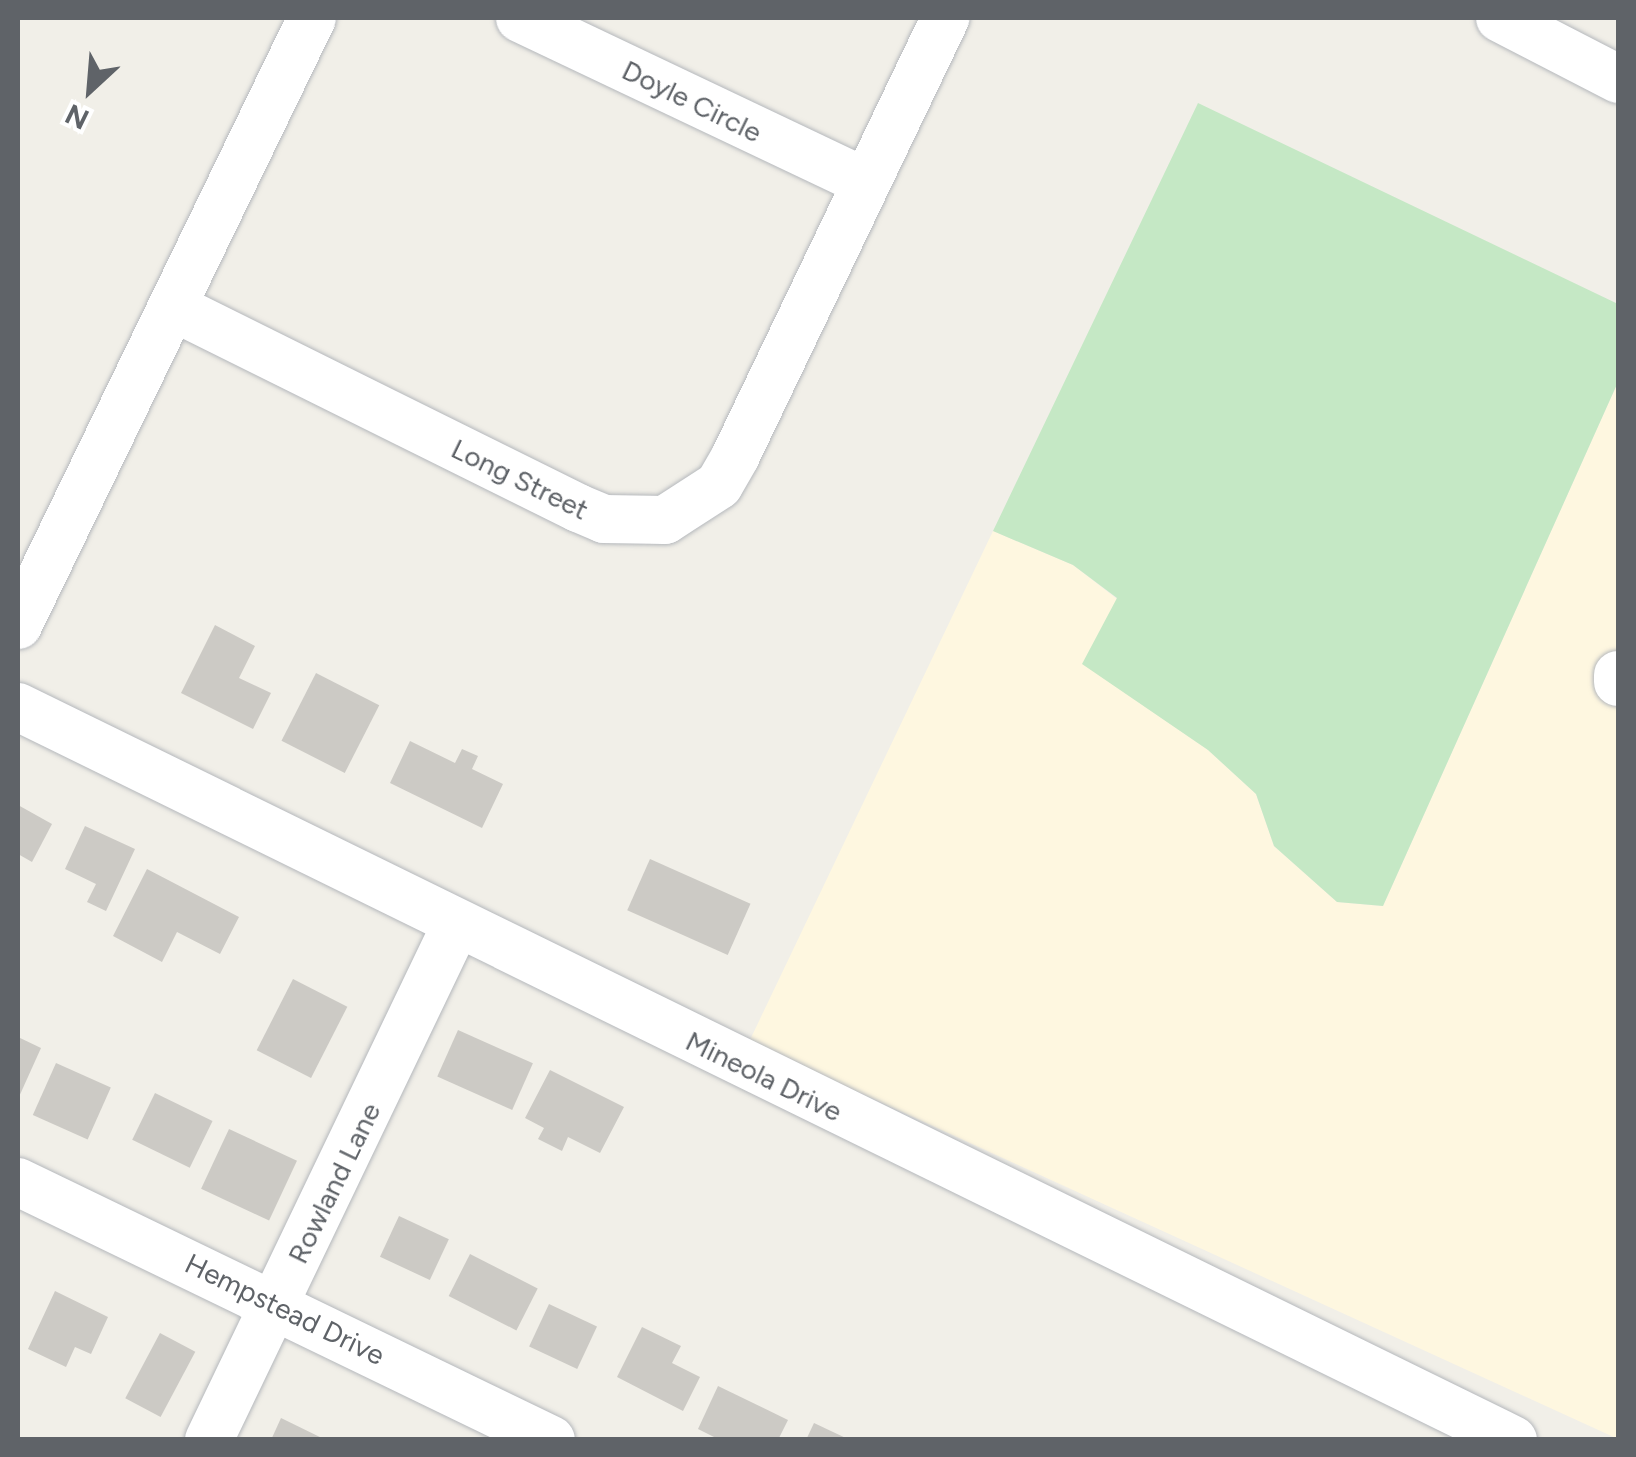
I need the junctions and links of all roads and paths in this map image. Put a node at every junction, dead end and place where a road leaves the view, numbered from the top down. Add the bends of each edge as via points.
1 (312, 18) edge
2 (520, 18) edge
3 (946, 18) edge
4 (1499, 20) edge
5 (1618, 79) edge
6 (866, 182) junction
7 (175, 308) junction
8 (18, 625) edge
9 (18, 707) edge
10 (456, 925) junction
11 (18, 1182) edge
12 (274, 1302) junction
13 (209, 1440) edge
14 (551, 1440) edge
15 (1513, 1440) edge

1 - 7 street
2 - 6 street, Doyle Circle
3 - 6 street, Long Street
4 - 5 street
6 - 7 street, Long Street via 719,485 665,520 604,519 578,508
7 - 8 street
9 - 10 street, Mineola Drive
10 - 12 street, Rowland Lane
10 - 15 street, Mineola Drive
11 - 12 street, Hempstead Drive
12 - 13 street, Rowland Lane
12 - 14 street, Hempstead Drive

